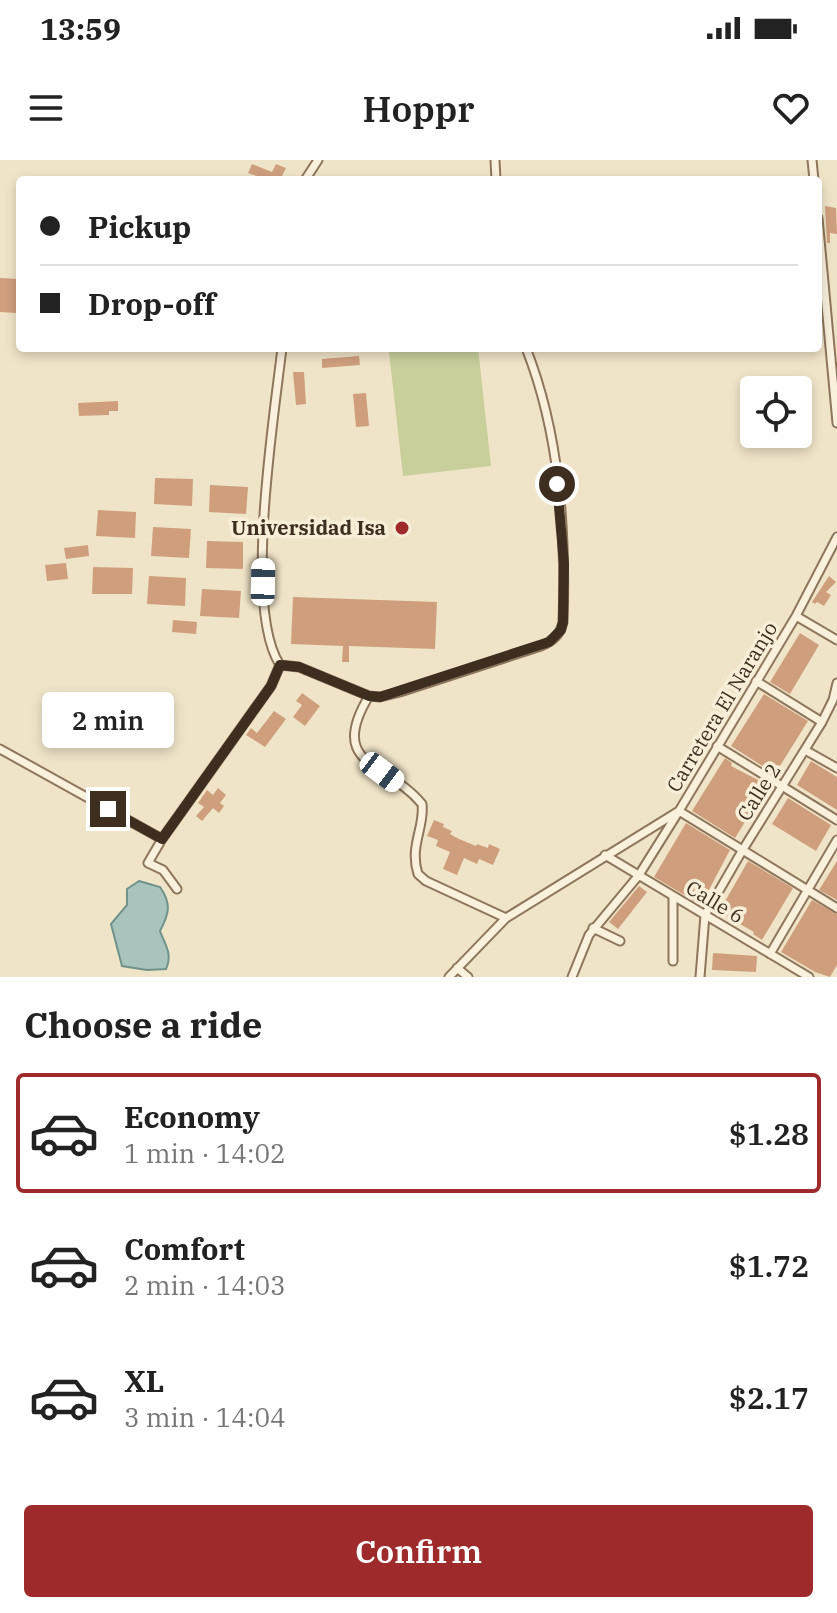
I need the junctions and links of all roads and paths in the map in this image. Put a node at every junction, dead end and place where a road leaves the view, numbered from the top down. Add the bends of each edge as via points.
1 (822, 261) edge
2 (282, 352) edge
3 (527, 352) edge
4 (837, 423) edge
5 (837, 537) edge
6 (796, 616) junction
7 (837, 640) edge
8 (280, 665) junction
9 (756, 681) junction
10 (837, 683) edge
11 (369, 696) junction
12 (822, 722) junction
13 (717, 746) junction
14 (0, 749) edge
15 (805, 750) junction
16 (837, 768) edge
17 (783, 784) junction
18 (679, 811) junction
19 (837, 820) edge
20 (162, 839) junction
21 (837, 840) edge
22 (742, 851) junction
23 (605, 855) junction
24 (639, 875) junction
25 (177, 889) dead end
26 (808, 890) junction
27 (673, 896) junction
28 (837, 908) edge
29 (705, 915) junction
30 (506, 918) junction
31 (593, 928) junction
32 (620, 941) dead end
33 (770, 954) junction
34 (673, 961) dead end
35 (457, 968) junction
36 (449, 977) edge
37 (468, 977) edge
38 (572, 977) edge
39 (700, 977) edge
40 (809, 977) edge

1 - 4 street
2 - 8 street via 263,590 268,640
3 - 11 street via 555,457 564,582 561,630 541,646 400,692
5 - 6 street, Carretera El Naranjo
6 - 7 street
6 - 9 street, Carretera El Naranjo
8 - 11 street via 299,667
8 - 20 street via 271,686
9 - 12 street
9 - 13 street, Carretera El Naranjo
10 - 12 street, Calle 2
11 - 30 street via 357,716 356,748 422,804 415,852 418,874
12 - 15 street, Calle 2
13 - 17 street
13 - 18 street, Carretera El Naranjo
14 - 20 street
15 - 16 street
15 - 17 street, Calle 2
17 - 19 street
17 - 22 street, Calle 2
18 - 22 street
18 - 23 street, Carretera El Naranjo
18 - 24 street
20 - 25 street via 148,863 163,870
21 - 26 street
22 - 26 street
22 - 29 street, Calle 2
23 - 24 street, Calle 6
23 - 30 street, Carretera El Naranjo
24 - 27 street, Calle 6
24 - 31 street
26 - 28 street
26 - 33 street
27 - 29 street, Calle 6
27 - 34 street
29 - 33 street, Calle 6
29 - 39 street
30 - 35 street, Carretera El Naranjo
31 - 32 street
31 - 38 street
33 - 40 street, Calle 6
35 - 36 street, Carretera El Naranjo
35 - 37 street

